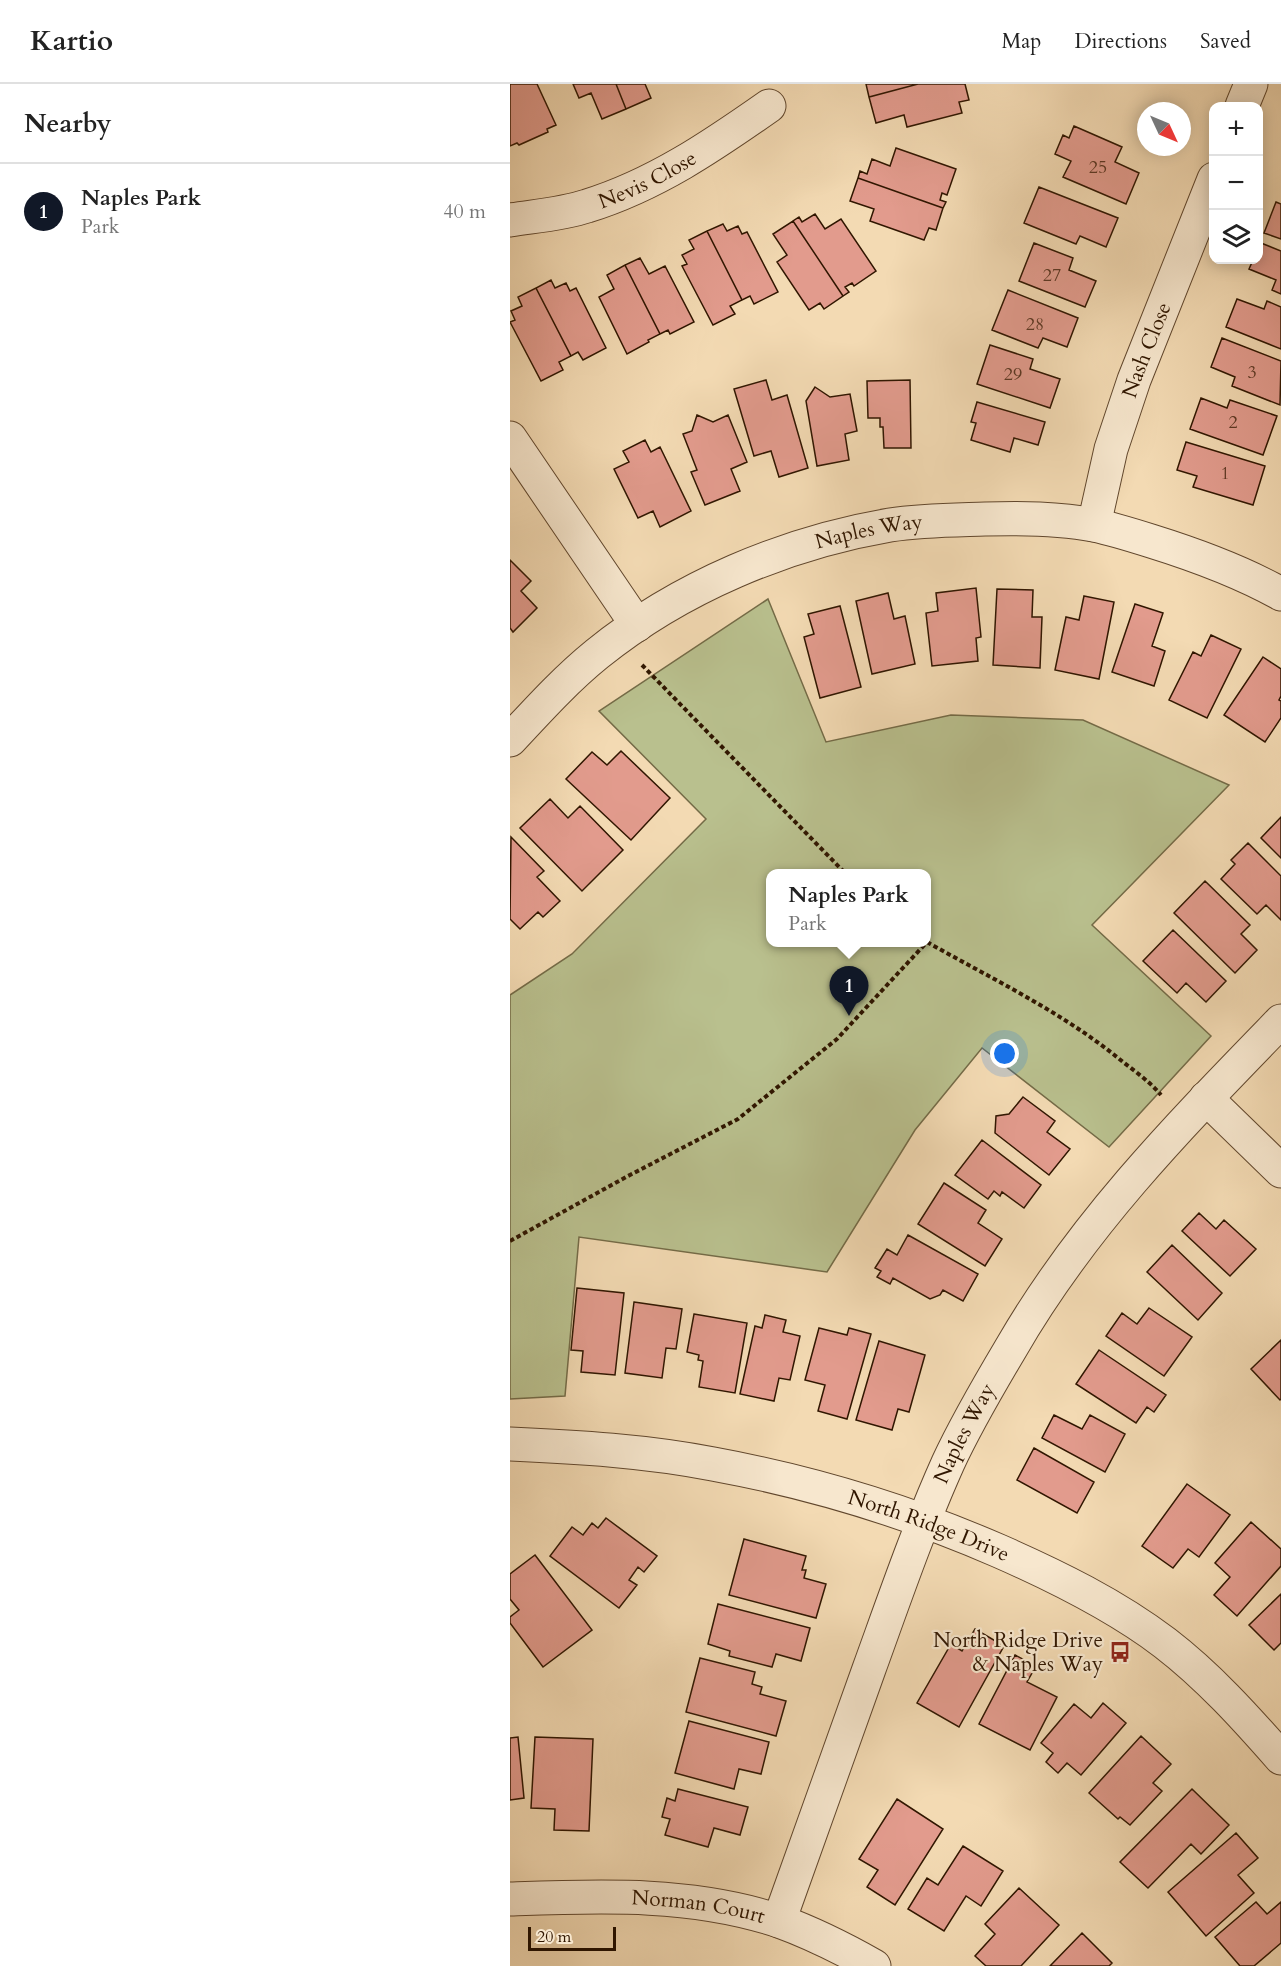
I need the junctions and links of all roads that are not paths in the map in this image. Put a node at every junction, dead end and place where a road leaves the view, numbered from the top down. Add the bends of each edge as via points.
1 (1251, 84) edge
2 (1244, 102) edge
3 (769, 106) dead end
4 (1209, 191) edge
5 (510, 220) edge
6 (510, 438) edge
7 (1094, 525) junction
8 (1281, 594) edge
9 (637, 625) junction
10 (510, 740) edge
11 (1281, 1021) edge
12 (1206, 1098) junction
13 (1281, 1171) edge
14 (510, 1444) edge
15 (924, 1520) junction
16 (1281, 1758) edge
17 (510, 1899) edge
18 (779, 1921) junction
19 (874, 1966) edge

1 - 2 street
3 - 5 street, Nevis Close via 684,164 615,196 569,211
4 - 7 street, Nash Close via 1125,406
6 - 9 street
7 - 8 street, Naples Way via 1194,554
7 - 9 street, Naples Way via 1014,519 890,525 791,549 684,597
9 - 10 street, Naples Way via 578,671
11 - 12 street, Naples Way
12 - 13 street
12 - 15 street, Naples Way via 1109,1206 1039,1304 967,1427
14 - 15 street, North Ridge Drive via 601,1449 712,1464 854,1497
15 - 16 street, North Ridge Drive via 1057,1577 1149,1632 1211,1683
15 - 18 street, Naples Way
17 - 18 street, Norman Court via 666,1899
18 - 19 street, Norman Court

